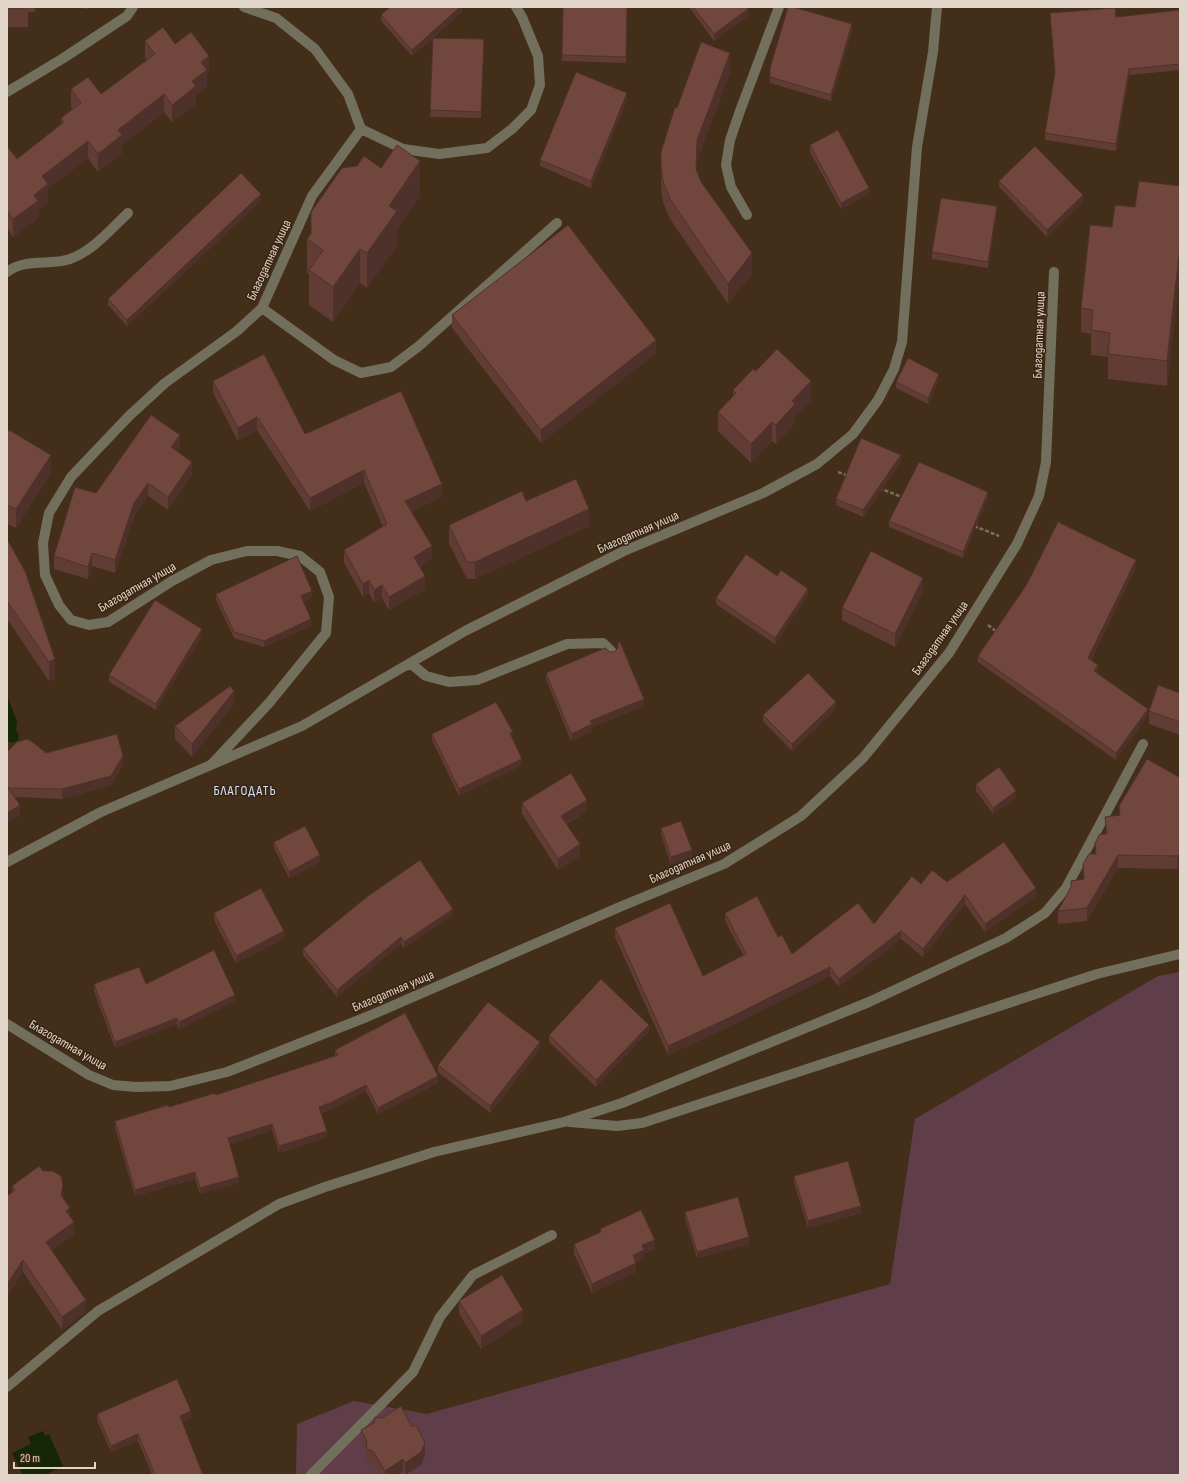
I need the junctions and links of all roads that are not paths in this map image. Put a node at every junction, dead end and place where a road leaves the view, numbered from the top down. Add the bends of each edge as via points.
1 (133, 7) edge
2 (244, 7) edge
3 (516, 7) edge
4 (779, 7) edge
5 (937, 7) edge
6 (7, 92) edge
7 (361, 129) junction
8 (128, 213) dead end
9 (747, 215) dead end
10 (557, 224) dead end
11 (7, 272) edge
12 (1054, 272) dead end
13 (262, 308) junction
14 (612, 652) edge
15 (410, 663) junction
16 (1143, 744) dead end
17 (210, 767) junction
18 (7, 862) edge
19 (1180, 954) edge
20 (7, 1024) edge
21 (564, 1122) junction
22 (552, 1236) dead end
23 (7, 1387) edge
24 (311, 1475) edge

1 - 6 street via 127,16
2 - 7 street via 276,18 315,49 348,94
3 - 7 street via 538,56 540,85 531,110 512,129 487,148 440,154 402,149
4 - 9 street via 730,140 726,165 731,187
5 - 15 street, Благодатная улица via 933,52 917,147 902,342 894,369 878,400 853,434 818,464 763,493 624,551 465,631
7 - 13 street, Благодатная улица via 312,196
8 - 11 street via 86,251 69,259 24,264
10 - 13 street via 419,346 391,366 362,373 334,360
12 - 20 street, Благодатная улица via 1046,462 1039,496 1017,544 949,653 863,758 801,816 724,864 369,1016 227,1072 170,1086 113,1085 90,1075
13 - 17 street, Благодатная улица via 236,331 165,383 129,416 76,472 49,513 43,543 45,576 59,605 71,620 89,625 108,622 172,581 211,560 247,551 277,551 300,556 320,572 329,598 326,633 269,703
14 - 15 street via 603,643 567,644 477,680 448,682 426,676
15 - 17 street, Благодатная улица via 302,726
16 - 21 street via 1066,888 1045,913 1006,938 869,1002 622,1103
17 - 18 street, Благодатная улица via 101,812
19 - 21 street via 1097,974 642,1123 617,1126
21 - 23 street via 434,1152 279,1204 98,1311
22 - 24 street via 473,1275 440,1316 413,1372

